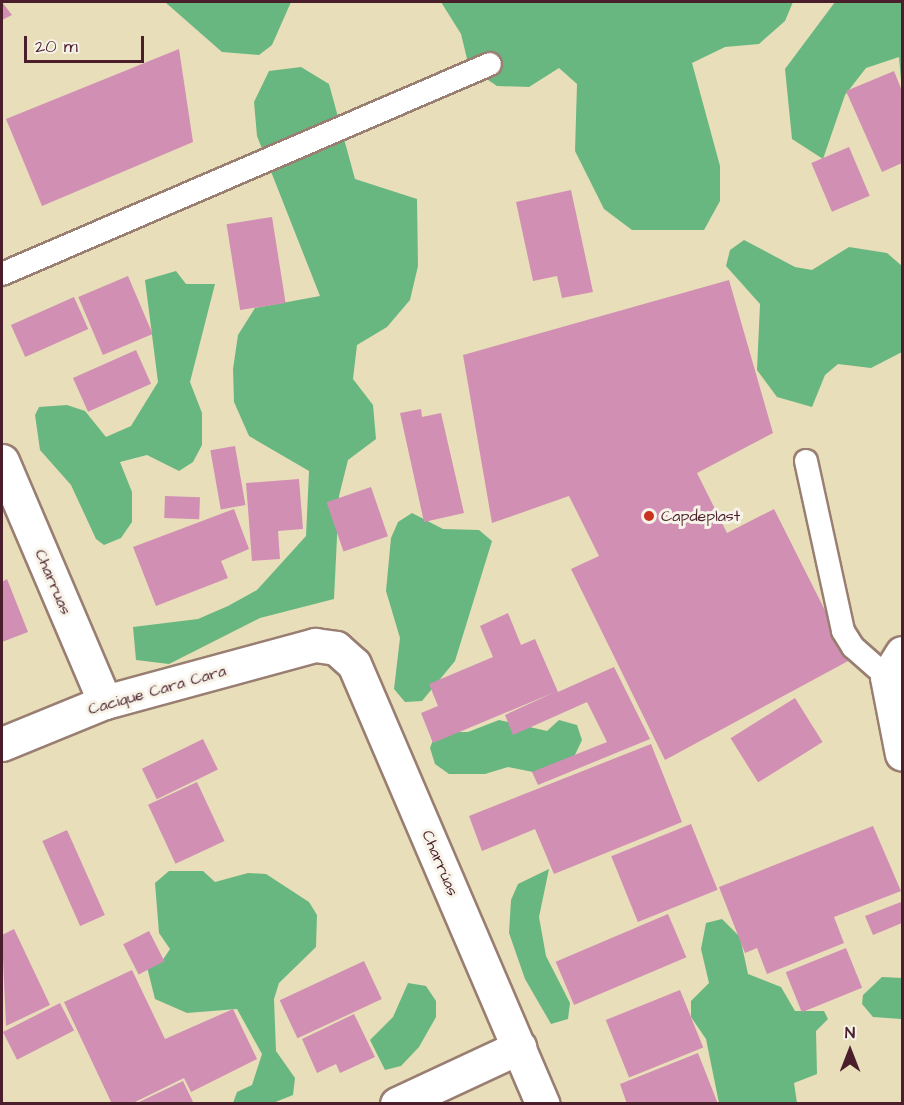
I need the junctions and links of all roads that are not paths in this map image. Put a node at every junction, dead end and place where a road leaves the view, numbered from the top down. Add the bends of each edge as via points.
1 (490, 64) dead end
2 (2, 274) edge
3 (2, 461) edge
4 (806, 461) dead end
5 (315, 645) joint
6 (895, 665) edge
7 (105, 702) junction
8 (2, 744) edge
9 (903, 754) edge
10 (519, 1047) junction
11 (396, 1104) edge
12 (543, 1104) edge

1 - 2 lane
3 - 7 street, Charruas
4 - 6 lane via 843,631 853,647
5 - 7 street, Cacique Cara Cara
5 - 10 street, Charrúas via 336,648 354,664
6 - 9 street
7 - 8 street, Cacique Cara Cara
10 - 11 street
10 - 12 street, Charrúas

